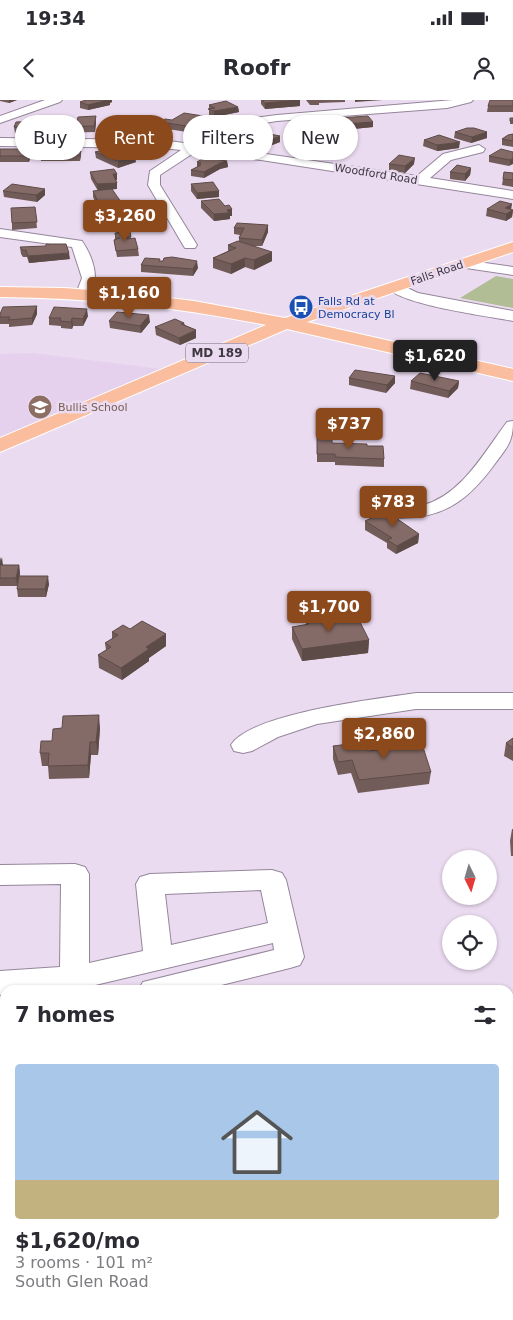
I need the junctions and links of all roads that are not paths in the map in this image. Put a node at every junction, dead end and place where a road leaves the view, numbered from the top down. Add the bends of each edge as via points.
1 (56, 100) edge
2 (467, 100) edge
3 (273, 119) edge
4 (0, 120) edge
5 (0, 142) edge
6 (183, 147) edge
7 (479, 149) dead end
8 (183, 155) edge
9 (273, 160) edge
10 (419, 181) junction
11 (513, 195) edge
12 (0, 233) edge
13 (190, 245) dead end
14 (513, 247) edge
15 (464, 264) junction
16 (513, 271) edge
17 (395, 287) junction
18 (0, 292) edge
19 (84, 294) junction
20 (513, 316) edge
21 (284, 324) junction
22 (513, 375) edge
23 (513, 426) edge
24 (0, 446) edge
25 (377, 511) dead end
26 (513, 701) edge
27 (243, 745) dead end
28 (0, 875) edge
29 (284, 930) junction
30 (158, 959) junction
31 (0, 982) edge
32 (76, 984) edge
33 (174, 985) edge

1 - 4 street
2 - 3 street via 447,106
5 - 6 street, Woodford Road via 127,142
7 - 10 street via 447,157
8 - 13 street via 154,174 154,185
9 - 10 street, Woodford Road
10 - 11 street, Woodford Road
12 - 19 street via 77,244 89,278
14 - 15 main road, Falls Road / MD 189
15 - 16 street
15 - 17 main road, Falls Road / MD 189
17 - 20 street via 413,297
17 - 21 main road, Falls Road / MD 189
18 - 19 main road via 27,290
19 - 21 main road via 210,309
21 - 22 main road
21 - 24 main road, Falls Road / MD 189
23 - 25 street via 468,484 446,502 426,510
26 - 27 street via 416,701 315,717 269,731
28 - 32 street via 75,874
29 - 30 street
29 - 30 street via 272,880 150,884
29 - 33 street via 290,957
30 - 32 street
31 - 32 street

